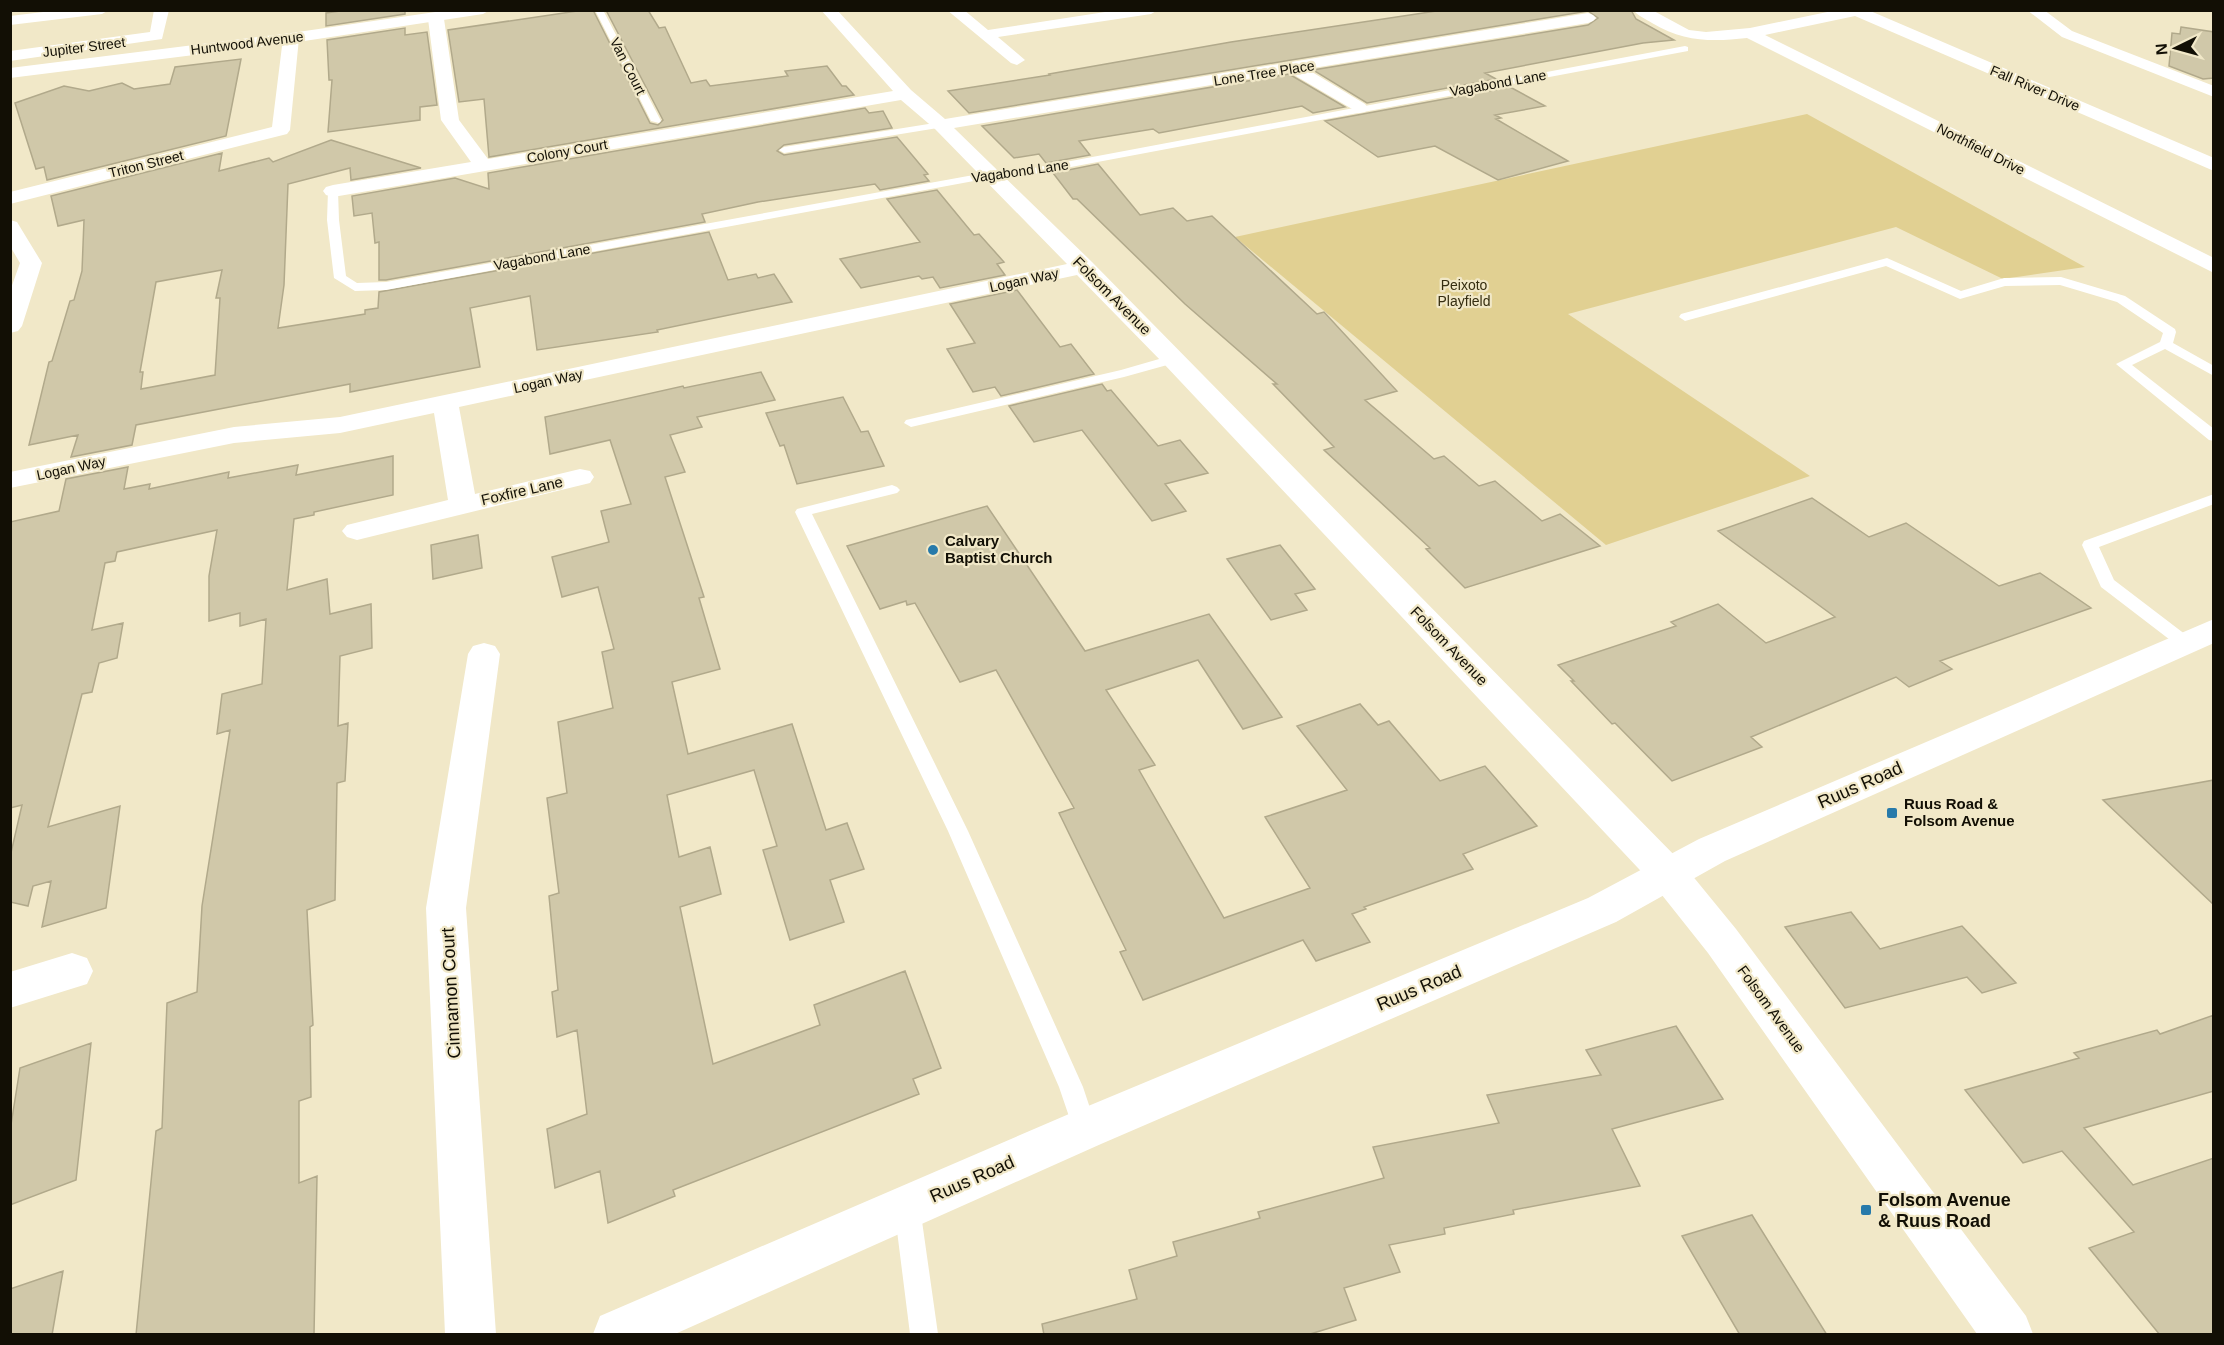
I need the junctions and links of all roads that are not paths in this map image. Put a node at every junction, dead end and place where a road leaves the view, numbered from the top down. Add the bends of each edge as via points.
1 (102, 10) edge
2 (162, 10) edge
3 (483, 10) edge
4 (599, 10) edge
5 (828, 10) edge
6 (954, 10) edge
7 (1151, 10) edge
8 (1640, 10) edge
9 (2034, 10) edge
10 (1858, 11) edge
11 (1588, 18) dead end
12 (436, 19) junction
13 (10, 21) edge
14 (1748, 32) junction
15 (984, 35) junction
16 (291, 38) junction
17 (1684, 49) dead end
18 (10, 56) edge
19 (1017, 60) dead end
20 (1293, 68) junction
21 (10, 73) edge
22 (2214, 92) edge
23 (905, 94) junction
24 (1359, 108) junction
25 (656, 121) dead end
26 (940, 125) junction
27 (784, 150) dead end
28 (483, 165) junction
29 (2214, 165) edge
30 (990, 175) junction
31 (333, 191) joint
32 (10, 198) edge
33 (10, 226) edge
34 (1084, 267) junction
35 (2214, 267) edge
36 (355, 287) joint
37 (1685, 317) dead end
38 (10, 326) edge
39 (2166, 344) junction
40 (1173, 359) junction
41 (2214, 372) edge
42 (445, 403) junction
43 (911, 423) dead end
44 (2214, 437) edge
45 (580, 477) dead end
46 (10, 480) edge
47 (892, 490) dead end
48 (2214, 498) edge
49 (463, 505) junction
50 (357, 531) dead end
51 (2199, 636) edge
52 (484, 654) dead end
53 (1668, 874) junction
54 (72, 970) dead end
55 (10, 990) edge
56 (1085, 1129) junction
57 (907, 1208) junction
58 (470, 1335) edge
59 (618, 1335) edge
60 (924, 1335) edge
61 (2008, 1335) edge

1 - 13 street
2 - 18 street, Jupiter Street via 158,36
3 - 12 street, Huntwood Avenue
4 - 25 lane, Van Court
5 - 23 street, Folsom Avenue
6 - 15 street
7 - 15 street
8 - 14 street via 1687,34 1702,37
9 - 22 street via 2067,34
10 - 14 street
10 - 29 street, Fall River Drive
11 - 20 street, Lone Tree Place
12 - 16 street, Huntwood Avenue
12 - 28 street via 450,120
14 - 35 street, Northfield Drive
15 - 19 street
16 - 21 street, Huntwood Avenue
16 - 32 street, Triton Street via 281,130
17 - 24 lane, Vagabond Lane
20 - 24 street
20 - 26 street, Lone Tree Place
23 - 26 street, Folsom Avenue
23 - 28 street, Colony Court
24 - 30 lane, Vagabond Lane via 1023,173
26 - 27 lane
26 - 30 street, Folsom Avenue
28 - 31 street, Colony Court
30 - 34 street, Folsom Avenue
30 - 36 lane, Vagabond Lane via 386,286
31 - 36 lane, Colony Court via 340,278
33 - 38 street via 31,263
34 - 40 street, Folsom Avenue
34 - 42 street, Logan Way
37 - 39 lane via 1887,262 1960,296 2004,282 2061,281 2121,299 2170,332
39 - 41 lane
39 - 44 lane via 2123,364
40 - 43 lane
40 - 53 street, Folsom Avenue
42 - 46 street, Logan Way via 340,425 234,435
42 - 49 street, Foxfire Lane
45 - 49 street, Foxfire Lane
47 - 56 lane via 803,512 958,831 1071,1087
48 - 51 lane via 2090,545 2107,583
49 - 50 street, Foxfire Lane
51 - 53 street, Ruus Road via 1712,850
52 - 58 street, Cinnamon Court via 446,908
53 - 56 street, Ruus Road via 1602,910
53 - 61 street, Folsom Avenue via 1729,950
54 - 55 street
56 - 57 street, Ruus Road
57 - 59 street, Ruus Road
57 - 60 lane

